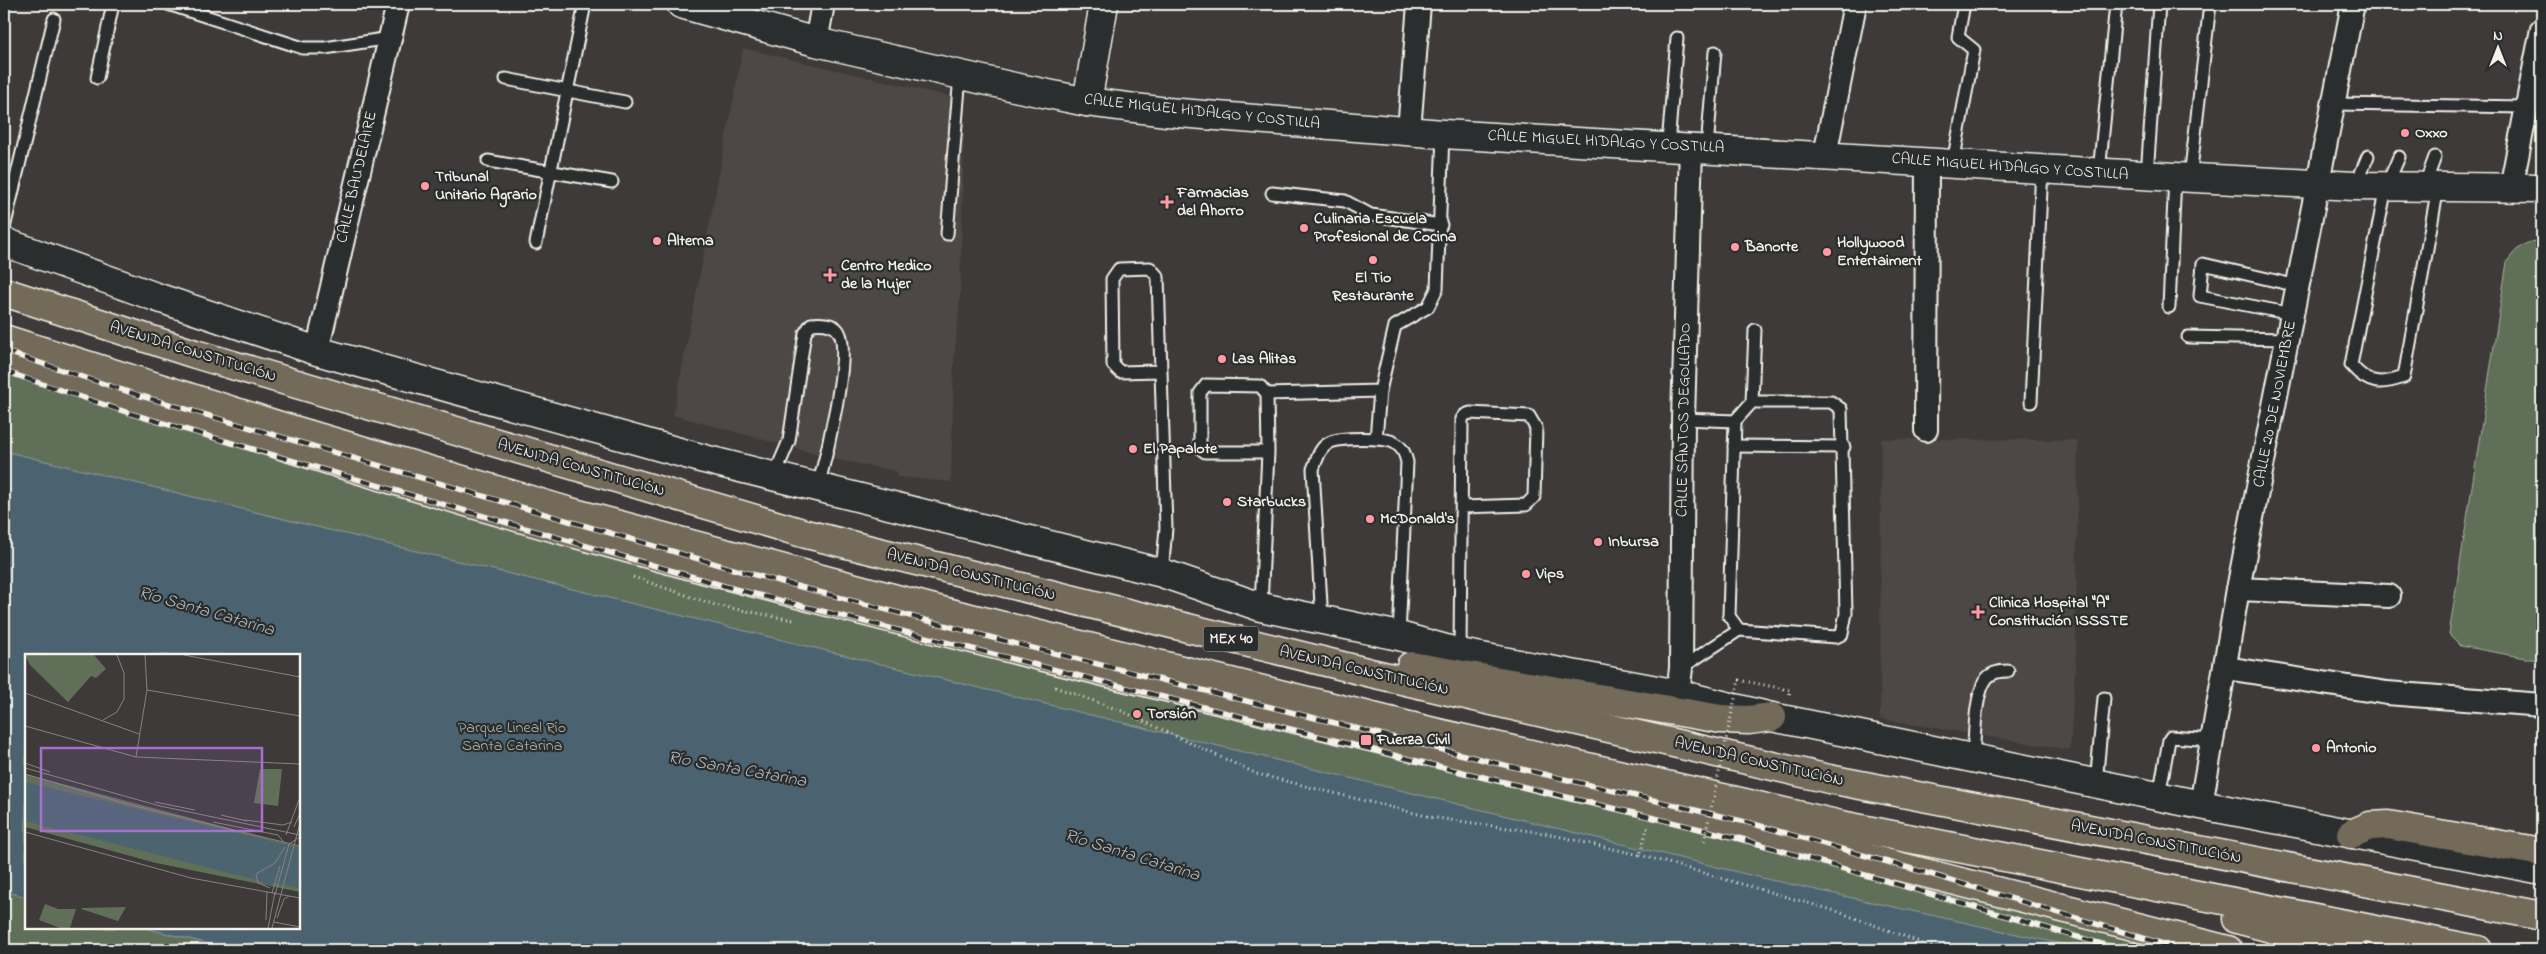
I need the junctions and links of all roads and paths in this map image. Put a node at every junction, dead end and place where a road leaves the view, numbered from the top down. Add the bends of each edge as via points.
1 (113, 4) edge
2 (168, 4) edge
3 (398, 4) edge
4 (586, 4) edge
5 (681, 4) edge
6 (823, 4) edge
7 (1104, 4) edge
8 (1419, 4) edge
9 (1855, 4) edge
10 (1964, 4) edge
11 (2116, 4) edge
12 (2159, 4) edge
13 (2210, 4) edge
14 (2353, 4) edge
15 (199, 9) edge
16 (54, 19) dead end
17 (2542, 30) edge
18 (390, 38) junction
19 (1677, 38) dead end
20 (816, 42) junction
21 (1716, 52) dead end
22 (960, 75) junction
23 (97, 78) dead end
24 (506, 79) dead end
25 (567, 90) junction
26 (624, 102) dead end
27 (1087, 102) junction
28 (2335, 104) junction
29 (2526, 107) junction
30 (1409, 131) junction
31 (1443, 134) junction
32 (1689, 147) junction
33 (1825, 155) junction
34 (2368, 156) dead end
35 (2398, 157) dead end
36 (2435, 157) dead end
37 (488, 161) dead end
38 (1940, 162) junction
39 (2042, 168) junction
40 (2099, 172) junction
41 (550, 173) junction
42 (2147, 175) junction
43 (2182, 177) junction
44 (612, 182) dead end
45 (2318, 184) junction
46 (2355, 186) junction
47 (2386, 187) junction
48 (2431, 187) junction
49 (2511, 188) junction
50 (2542, 188) edge
51 (1272, 193) dead end
52 (1441, 225) junction
53 (4, 228) edge
54 (946, 234) dead end
55 (4, 242) edge
56 (536, 243) dead end
57 (2298, 286) junction
58 (4, 292) edge
59 (2169, 307) dead end
60 (2292, 314) junction
61 (1755, 330) dead end
62 (2188, 337) dead end
63 (4, 339) edge
64 (2287, 339) junction
65 (317, 351) junction
66 (4, 356) edge
67 (1160, 371) junction
68 (1380, 391) junction
69 (1267, 394) junction
70 (1752, 402) junction
71 (2031, 402) dead end
72 (1683, 419) junction
73 (1736, 421) junction
74 (1926, 430) dead end
75 (1376, 439) junction
76 (1734, 446) junction
77 (1844, 447) junction
78 (1268, 452) junction
79 (774, 476) junction
80 (818, 487) junction
81 (1462, 506) junction
82 (1162, 573) junction
83 (2238, 589) junction
84 (2389, 596) dead end
85 (1261, 607) junction
86 (1322, 620) junction
87 (1739, 630) junction
88 (1399, 636) junction
89 (1460, 653) junction
90 (2226, 668) junction
91 (2008, 671) dead end
92 (1371, 674) junction
93 (1680, 681) junction
94 (1790, 690) dead end
95 (2104, 698) dead end
96 (2542, 705) edge
97 (1772, 717) junction
98 (2212, 740) junction
99 (1973, 758) junction
100 (2096, 783) junction
101 (2160, 796) junction
102 (2201, 805) junction
103 (2352, 834) junction
104 (1704, 841) dead end
105 (2542, 852) edge
106 (1640, 855) dead end
107 (2542, 870) edge
108 (2072, 871) junction
109 (2542, 916) edge
110 (1941, 950) edge
111 (2228, 950) edge
112 (2353, 950) edge
113 (2478, 950) edge

1 - 23 lane
2 - 15 lane
3 - 18 street, CALLE BAUDELAIRE
4 - 25 lane
5 - 20 street, CALLE MIGUEL HIDALGO Y COSTILLA
6 - 20 street
7 - 27 street
8 - 30 street
9 - 33 street
10 - 38 lane via 1958,36 1974,50
11 - 40 lane
12 - 42 lane
13 - 43 lane
14 - 28 street, CALLE 20 DE NOVIEMBRE
15 - 18 lane via 303,48 326,48
16 - 53 lane
17 - 29 street
18 - 65 street, CALLE BAUDELAIRE
19 - 32 lane
20 - 22 street, CALLE MIGUEL HIDALGO Y COSTILLA
21 - 32 lane
22 - 27 street, CALLE MIGUEL HIDALGO Y COSTILLA
22 - 54 lane
24 - 25 lane
25 - 26 lane
25 - 41 lane
27 - 30 street, CALLE MIGUEL HIDALGO Y COSTILLA via 1177,113
28 - 29 lane
28 - 45 street, CALLE 20 DE NOVIEMBRE
29 - 49 street
30 - 31 street, CALLE MIGUEL HIDALGO Y COSTILLA
31 - 32 street, CALLE MIGUEL HIDALGO Y COSTILLA
31 - 52 lane
32 - 33 street, CALLE MIGUEL HIDALGO Y COSTILLA
32 - 72 street, CALLE SANTOS DEGOLLADO
33 - 38 street, CALLE MIGUEL HIDALGO Y COSTILLA
34 - 46 lane
35 - 47 lane
36 - 48 lane
37 - 41 lane
38 - 39 street, CALLE MIGUEL HIDALGO Y COSTILLA
38 - 74 street
39 - 40 street, CALLE MIGUEL HIDALGO Y COSTILLA
39 - 71 lane
40 - 42 street, CALLE MIGUEL HIDALGO Y COSTILLA
41 - 44 lane
41 - 56 lane
42 - 43 street, CALLE MIGUEL HIDALGO Y COSTILLA
43 - 45 street, CALLE MIGUEL HIDALGO Y COSTILLA
43 - 59 lane
45 - 46 street, CALLE MIGUEL HIDALGO Y COSTILLA
45 - 57 street, CALLE 20 DE NOVIEMBRE
46 - 47 street, CALLE MIGUEL HIDALGO Y COSTILLA
47 - 48 street, CALLE MIGUEL HIDALGO Y COSTILLA
47 - 48 lane via 2352,365 2369,381 2386,383 2404,377
48 - 49 street, CALLE MIGUEL HIDALGO Y COSTILLA
49 - 50 street, CALLE MIGUEL HIDALGO Y COSTILLA
51 - 52 lane via 1345,201 1371,215
52 - 68 lane via 1435,298 1428,307 1395,326
55 - 65 street
57 - 60 street, CALLE 20 DE NOVIEMBRE
57 - 60 lane via 2203,264 2200,296
58 - 92 main road, AVENIDA CONSTITUCIÓN / MEX 40 via 204,357 806,534
60 - 64 street, CALLE 20 DE NOVIEMBRE
61 - 70 lane
62 - 64 lane
63 - 108 main road via 567,511 934,609 1463,738 1841,825
64 - 83 street, CALLE 20 DE NOVIEMBRE
65 - 79 street
66 - 111 main road via 417,487 586,536 990,643 1653,804
67 - 67 lane via 1156,273 1150,268 1119,269 1112,279 1113,365 1120,372
67 - 82 lane via 1166,528
68 - 69 lane
68 - 75 lane
69 - 78 lane
69 - 78 lane via 1260,386 1206,385 1200,393 1199,446 1205,452
70 - 73 lane
70 - 77 lane via 1831,402 1838,405 1843,415
72 - 73 lane
72 - 93 street, CALLE SANTOS DEGOLLADO
73 - 76 lane
75 - 86 lane via 1330,442 1319,452 1313,469
75 - 88 lane via 1394,442 1403,449 1407,462
76 - 77 lane
76 - 87 lane via 1729,616
77 - 87 lane via 1846,613 1842,634 1830,637
78 - 85 lane
79 - 80 street
79 - 80 lane via 789,441 805,332 812,324 829,324 839,330 844,356
80 - 82 street
81 - 81 lane via 1464,463 1461,426 1465,415 1529,416 1536,428 1534,497 1531,502 1526,505
81 - 89 lane
82 - 85 street
83 - 84 street
83 - 90 street, CALLE 20 DE NOVIEMBRE
85 - 86 street
86 - 88 street
87 - 93 lane
88 - 89 street
89 - 93 street
90 - 96 street via 2387,693
90 - 98 street, CALLE 20 DE NOVIEMBRE
91 - 99 lane via 1998,671 1987,677 1980,691
92 - 97 main road via 1395,666 1424,667 1721,719
92 - 109 main road, AVENIDA CONSTITUCIÓN / MEX 40 via 1829,779
93 - 97 street
94 - 104 path, bridge via 1739,680
95 - 100 lane
97 - 99 street
98 - 101 lane via 2171,737
98 - 102 street, CALLE 20 DE NOVIEMBRE
99 - 100 street
100 - 101 street
101 - 102 street
102 - 103 street
103 - 105 main road via 2370,826 2388,825
103 - 107 street
106 - 110 path via 1836,911
108 - 112 main road
108 - 113 main road

